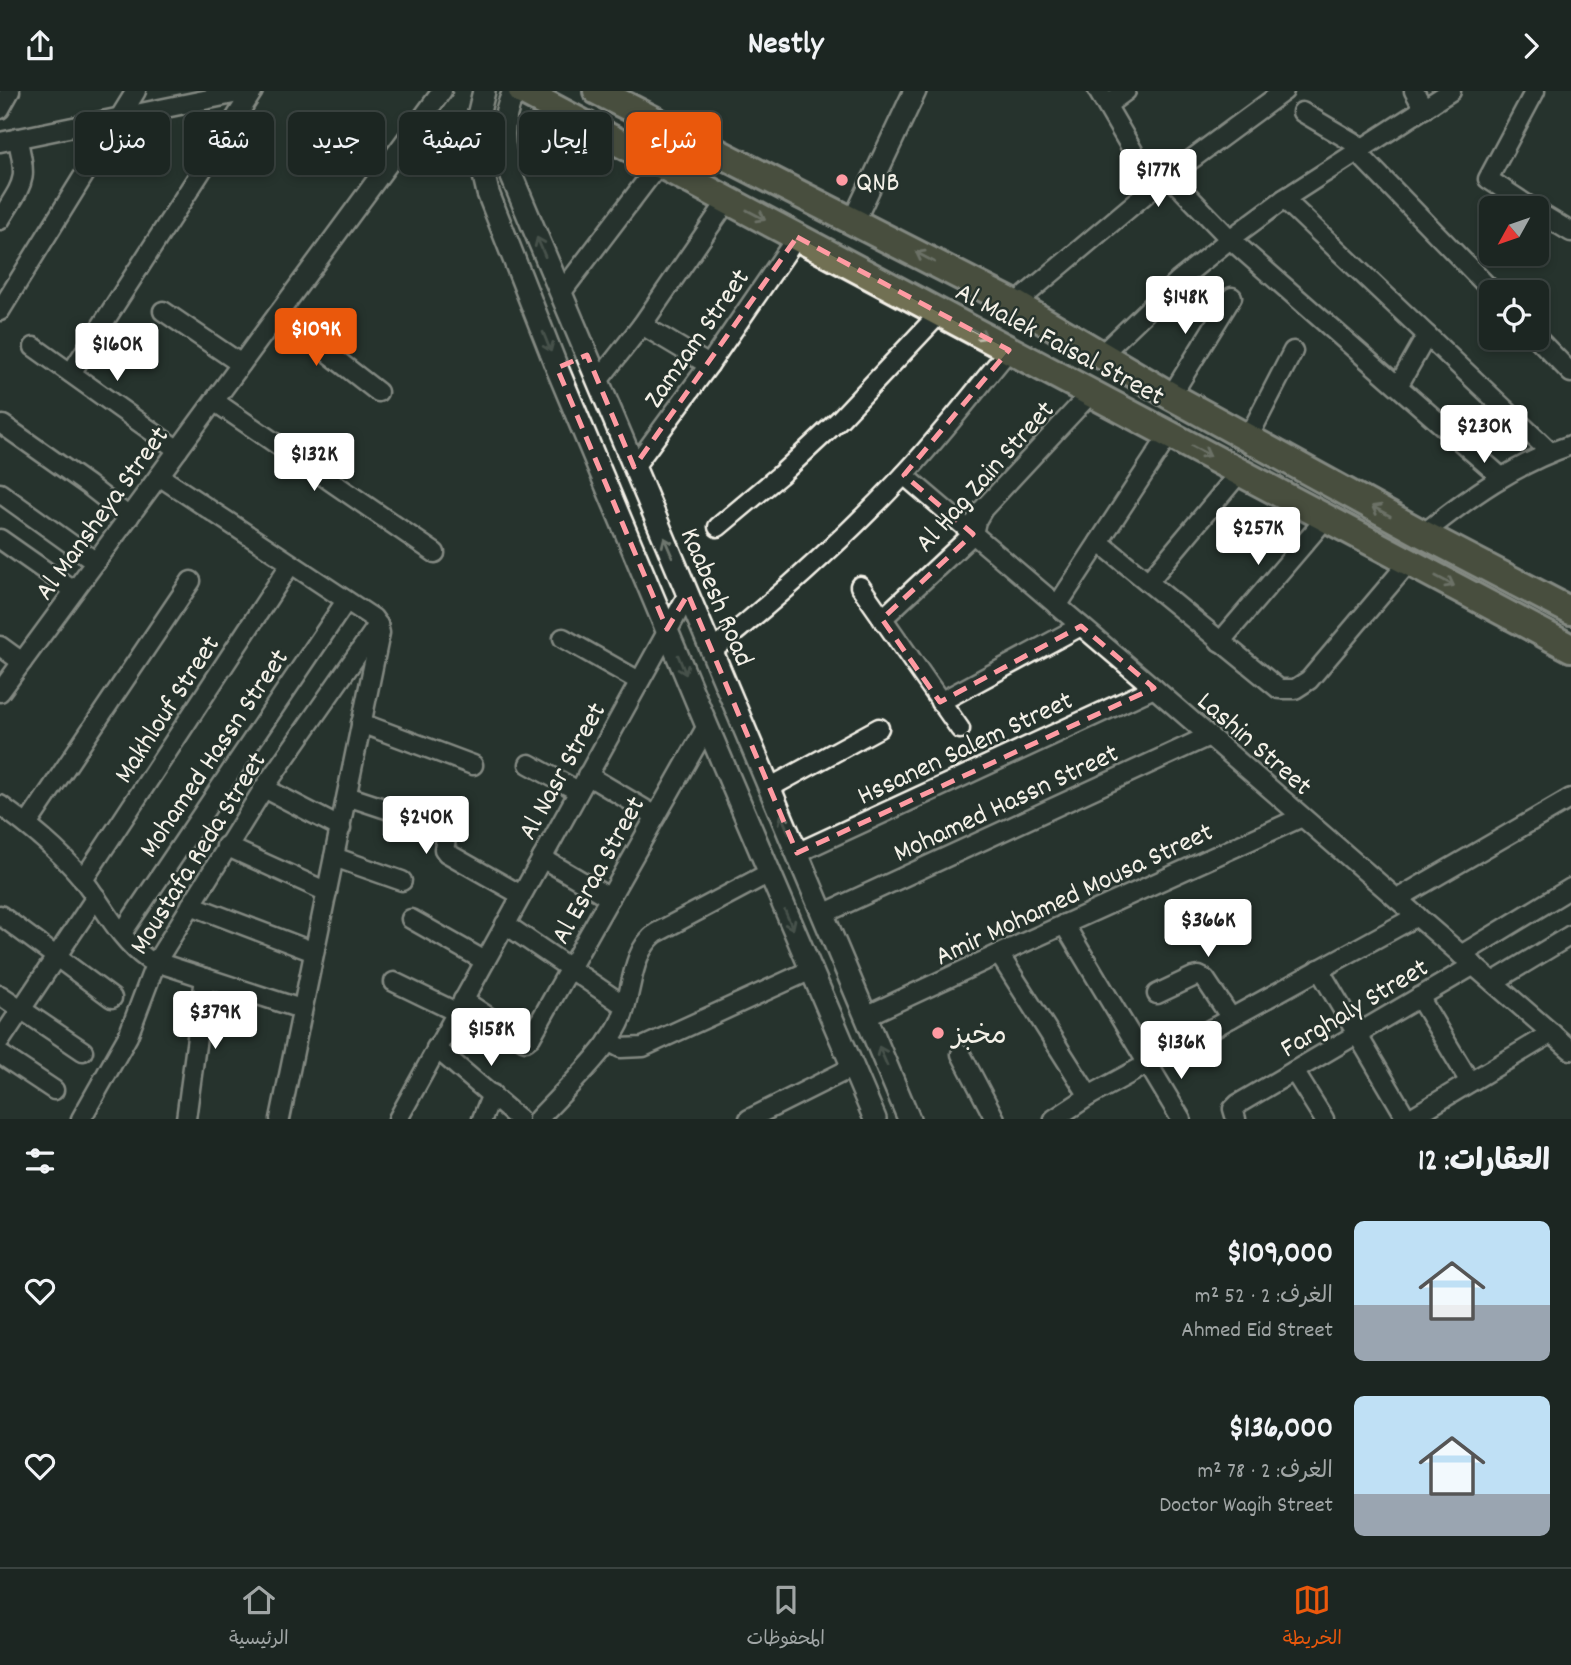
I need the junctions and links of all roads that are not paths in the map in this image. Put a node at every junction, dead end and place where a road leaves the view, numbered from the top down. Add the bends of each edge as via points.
1 (10, 91) edge
2 (136, 91) edge
3 (248, 91) edge
4 (253, 91) edge
5 (442, 91) edge
6 (484, 91) edge
7 (514, 91) edge
8 (522, 91) edge
9 (597, 91) edge
10 (915, 91) edge
11 (1126, 91) edge
12 (1414, 91) edge
13 (1451, 91) edge
14 (1535, 91) edge
15 (1273, 94) edge
16 (1102, 98) edge
17 (0, 109) edge
18 (1424, 109) junction
19 (123, 112) edge
20 (145, 112) edge
21 (1302, 112) dead end
22 (75, 126) edge
23 (9, 140) edge
24 (626, 146) edge
25 (1360, 150) junction
26 (84, 175) edge
27 (651, 175) edge
28 (680, 175) edge
29 (1169, 176) junction
30 (1154, 187) junction
31 (1512, 196) edge
32 (1284, 199) junction
33 (728, 200) junction
34 (1549, 219) edge
35 (0, 220) edge
36 (853, 220) junction
37 (1571, 232) edge
38 (797, 237) junction
39 (1230, 239) junction
40 (1482, 280) edge
41 (561, 293) junction
42 (1233, 297) dead end
43 (1015, 304) junction
44 (0, 311) edge
45 (163, 311) dead end
46 (940, 313) junction
47 (278, 314) junction
48 (642, 325) junction
49 (1427, 335) junction
50 (34, 347) dead end
51 (1009, 350) junction
52 (1549, 350) edge
53 (1293, 351) dead end
54 (587, 355) junction
55 (1101, 355) junction
56 (241, 364) junction
57 (709, 365) junction
58 (557, 368) junction
59 (71, 373) junction
60 (1571, 373) edge
61 (598, 381) junction
62 (1398, 386) junction
63 (378, 392) dead end
64 (1091, 393) junction
65 (1171, 396) junction
66 (214, 401) junction
67 (3, 425) dead end
68 (1169, 435) junction
69 (1248, 438) junction
70 (1571, 445) edge
71 (178, 450) junction
72 (1550, 452) junction
73 (634, 467) junction
74 (1240, 472) junction
75 (904, 475) junction
76 (159, 476) junction
77 (1501, 477) junction
78 (0, 492) edge
79 (129, 517) junction
80 (1326, 518) junction
81 (718, 527) dead end
82 (972, 534) junction
83 (1423, 534) junction
84 (0, 539) edge
85 (1099, 542) junction
86 (435, 553) dead end
87 (96, 562) junction
88 (1409, 562) junction
89 (290, 565) junction
90 (191, 581) dead end
91 (1148, 582) junction
92 (860, 586) dead end
93 (74, 591) junction
94 (688, 594) junction
95 (346, 601) junction
96 (1057, 606) junction
97 (1571, 611) edge
98 (882, 619) junction
99 (378, 625) junction
100 (1081, 626) junction
101 (667, 629) junction
102 (563, 638) dead end
103 (1220, 642) junction
104 (0, 646) edge
105 (1571, 648) edge
106 (712, 651) junction
107 (22, 662) junction
108 (639, 681) junction
109 (1154, 688) junction
110 (0, 692) edge
111 (940, 702) junction
112 (361, 723) junction
113 (707, 726) junction
114 (879, 729) dead end
115 (960, 729) dead end
116 (1209, 736) junction
117 (529, 764) dead end
118 (473, 765) dead end
119 (582, 783) junction
120 (264, 787) junction
121 (769, 787) junction
122 (347, 796) junction
123 (1571, 798) edge
124 (0, 805) edge
125 (656, 816) junction
126 (1302, 817) junction
127 (27, 824) junction
128 (341, 828) junction
129 (226, 846) junction
130 (797, 852) junction
131 (334, 857) junction
132 (542, 857) junction
133 (769, 873) junction
134 (83, 880) junction
135 (402, 881) dead end
136 (1571, 888) edge
137 (327, 892) junction
138 (521, 895) junction
139 (96, 897) junction
140 (610, 898) junction
141 (1397, 899) junction
142 (191, 905) junction
143 (823, 914) junction
144 (0, 915) edge
145 (1417, 916) junction
146 (411, 919) dead end
147 (505, 924) junction
148 (1064, 924) junction
149 (122, 933) junction
150 (1571, 935) edge
151 (314, 952) junction
152 (999, 954) junction
153 (56, 957) junction
154 (1467, 960) junction
155 (485, 961) junction
156 (156, 962) junction
157 (570, 969) junction
158 (1319, 969) junction
159 (811, 970) junction
160 (205, 978) junction
161 (394, 982) dead end
162 (1493, 982) junction
163 (1157, 994) dead end
164 (0, 995) edge
165 (1419, 997) junction
166 (112, 998) dead end
167 (460, 1006) junction
168 (625, 1006) junction
169 (21, 1009) junction
170 (302, 1009) junction
171 (866, 1017) junction
172 (1231, 1018) junction
173 (1552, 1033) junction
174 (1358, 1035) junction
175 (0, 1041) edge
176 (608, 1041) junction
177 (436, 1048) junction
178 (1571, 1050) edge
179 (83, 1051) dead end
180 (961, 1053) dead end
181 (0, 1054) edge
182 (1148, 1063) junction
183 (853, 1067) junction
184 (1294, 1071) junction
185 (1470, 1082) junction
186 (54, 1090) dead end
187 (492, 1094) junction
188 (1089, 1095) junction
189 (81, 1119) edge
190 (186, 1119) edge
191 (281, 1119) edge
192 (398, 1119) edge
193 (482, 1119) edge
194 (520, 1119) edge
195 (538, 1119) edge
196 (749, 1119) edge
197 (875, 1119) edge
198 (909, 1119) edge
199 (995, 1119) edge
200 (1054, 1119) edge
201 (1181, 1119) edge
202 (1236, 1119) edge
203 (1324, 1119) edge
204 (1408, 1119) edge

1 - 17 street
2 - 19 street
3 - 20 street
4 - 59 street
5 - 47 street, Al Mansheya Street
6 -> 58 street via 477,120 481,169
41 -> 7 street, Kaabesh Road via 504,155 502,132
8 - 24 main road, Al Malek Faisal Street
9 - 36 main road, Al Malek Faisal Street
10 - 36 street
11 - 16 street
12 - 18 street
13 - 18 street
14 - 31 street via 1488,176 1489,182
15 - 29 street
16 - 30 street
18 - 25 street
21 - 25 street
22 - 23 street
23 - 35 street via 25,166 24,176
25 - 32 street
25 - 40 street
26 - 44 street
27 - 41 street
28 - 33 main road, Al Malek Faisal Street
29 - 30 street
29 - 39 street
30 - 43 street
32 - 39 street
32 - 49 street
33 -> 38 main road, Al Malek Faisal Street
33 - 48 street
34 - 37 street
43 -> 36 main road, Al Malek Faisal Street
38 - 46 main road, Al Malek Faisal Street
38 - 57 street, Zamzam Street
39 - 55 street via 1178,281
39 - 62 street
41 - 54 street, Kaabesh Road
42 - 65 street
43 - 55 main road, Al Malek Faisal Street
45 - 56 street
46 -> 51 main road, Al Malek Faisal Street
46 - 81 street via 840,419
47 - 56 street, Al Mansheya Street
47 - 63 street
48 - 57 street
48 - 61 street
49 - 62 street
49 - 72 street
50 - 59 street
51 - 64 main road, Al Malek Faisal Street
51 - 75 street
52 - 60 street
53 - 69 street
54 - 58 street
54 - 61 street, Kaabesh Road
55 - 65 main road, Al Malek Faisal Street
56 - 66 street, Al Mansheya Street
57 - 73 street, Zamzam Street
58 - 101 street
59 - 71 street
61 - 73 street, Kaabesh Road
62 - 77 street
64 - 68 main road, Al Malek Faisal Street
64 - 82 street, Al Hag Zain Street via 983,509
65 - 69 main road, Al Malek Faisal Street
66 - 71 street, Al Mansheya Street
66 - 86 street
67 - 79 street
68 -> 74 main road, Al Malek Faisal Street
68 - 85 street
83 -> 69 main road, Al Malek Faisal Street
70 - 72 street
71 - 76 street, Al Mansheya Street
72 - 77 street
94 -> 73 street, Kaabesh Road
74 - 80 main road, Al Malek Faisal Street
74 - 91 street
75 - 82 street, Lashin Street
75 - 106 street via 802,575
76 - 79 street, Al Mansheya Street
76 - 89 street
77 - 83 street
78 - 87 street
79 - 87 street, Al Mansheya Street
80 - 88 main road, Al Malek Faisal Street
80 - 103 street
82 - 96 street, Lashin Street
82 - 98 street, Al Hag Zain Street
83 - 97 main road, Al Malek Faisal Street
84 - 93 street
85 - 91 street
85 - 96 street
87 - 93 street, Al Mansheya Street
88 - 103 street via 1309,680 1295,689 1279,689
88 -> 105 main road, Al Malek Faisal Street
89 - 95 street
89 - 134 street, Makhlouf Street
90 - 127 street
91 - 103 street
92 - 98 street
93 - 107 street, Al Mansheya Street
94 - 101 street, Al Nasr Street
94 - 106 street, Kaabesh Road
95 - 99 street
95 - 149 street, Mohamed Hassn Street
96 - 100 street, Lashin Street
98 - 111 street
99 - 112 street
99 - 120 street, Moustafa Reda Street
100 - 109 street, Lashin Street
100 - 111 street
101 - 108 street, Al Nasr Street
101 -> 113 street
102 - 108 street
104 - 107 street
106 - 121 street, Kaabesh Road
107 - 110 street, Al Mansheya Street
108 - 119 street, Al Nasr Street
109 - 116 street, Lashin Street
109 - 130 street, Hssanen Salem Street
111 - 115 street
112 - 118 street
112 - 122 street
113 - 125 street, Al Esraa Street
113 - 133 street
114 - 121 street
116 - 126 street, Lashin Street
116 - 143 street, Mohamed Hassn Street
117 - 119 street
119 - 125 street
119 - 132 street, Al Nasr Street
120 - 128 street
120 - 129 street, Moustafa Reda Street
130 -> 121 street, Kaabesh Road
122 - 128 street
122 - 138 street via 444,828 447,853
123 - 141 street
124 - 127 street
125 - 140 street, Al Esraa Street
126 - 141 street, Lashin Street
126 - 148 street, Amir Mohamed Mousa Street
127 - 134 street
128 - 131 street
129 - 137 street
129 - 142 street, Moustafa Reda Street
130 - 143 street, Kaabesh Road
131 - 135 street
131 - 137 street
132 - 138 street, Al Nasr Street
132 - 140 street
133 -> 159 street
133 - 168 street via 647,940 639,952
134 - 139 street
136 - 154 street, Farghaly Street
137 - 151 street
138 - 147 street, Al Nasr Street
139 - 149 street
139 - 153 street
140 - 157 street, Al Esraa Street
141 - 145 street, Lashin Street
142 - 151 street
142 - 156 street, Moustafa Reda Street
143 - 171 street, Kaabesh Road
144 - 153 street
145 - 154 street, Lashin Street
145 - 158 street
146 - 155 street
147 - 155 street, Al Nasr Street
147 - 157 street
148 - 152 street, Amir Mohamed Mousa Street
148 - 182 street
149 - 156 street via 138,952
150 - 162 street
151 - 170 street
152 - 171 street, Amir Mohamed Mousa Street
152 - 188 street
153 - 166 street
153 - 169 street
154 - 162 street, Lashin Street
154 - 165 street, Farghaly Street
155 - 167 street, Al Nasr Street
156 - 160 street
156 - 189 street, Moustafa Reda Street via 128,1036
157 - 167 street, Al Esraa Street via 526,1041
157 - 168 street
158 - 172 street
158 - 174 street
159 - 176 street via 643,1047 621,1048
159 - 183 street
160 - 170 street
160 - 190 street
161 - 167 street
162 - 173 street, Lashin Street
163 - 172 street via 1199,976
164 - 169 street
165 - 174 street, Farghaly Street
165 - 185 street
167 - 177 street, Al Nasr Street
168 - 176 street
169 - 175 street
169 - 179 street
170 - 191 street
198 -> 171 street, Kaabesh Road
172 - 182 street
173 - 178 street, Lashin Street
173 - 185 street
174 - 184 street, Farghaly Street
174 - 204 street
176 - 195 street
177 - 187 street
177 - 192 street, Al Nasr Street
180 - 199 street
181 - 186 street
182 - 188 street
182 - 201 street
183 - 196 street
183 - 197 street
184 - 202 street, Farghaly Street via 1238,1104 1233,1109
184 - 203 street
185 - 204 street
187 - 193 street
187 - 194 street
188 - 200 street

